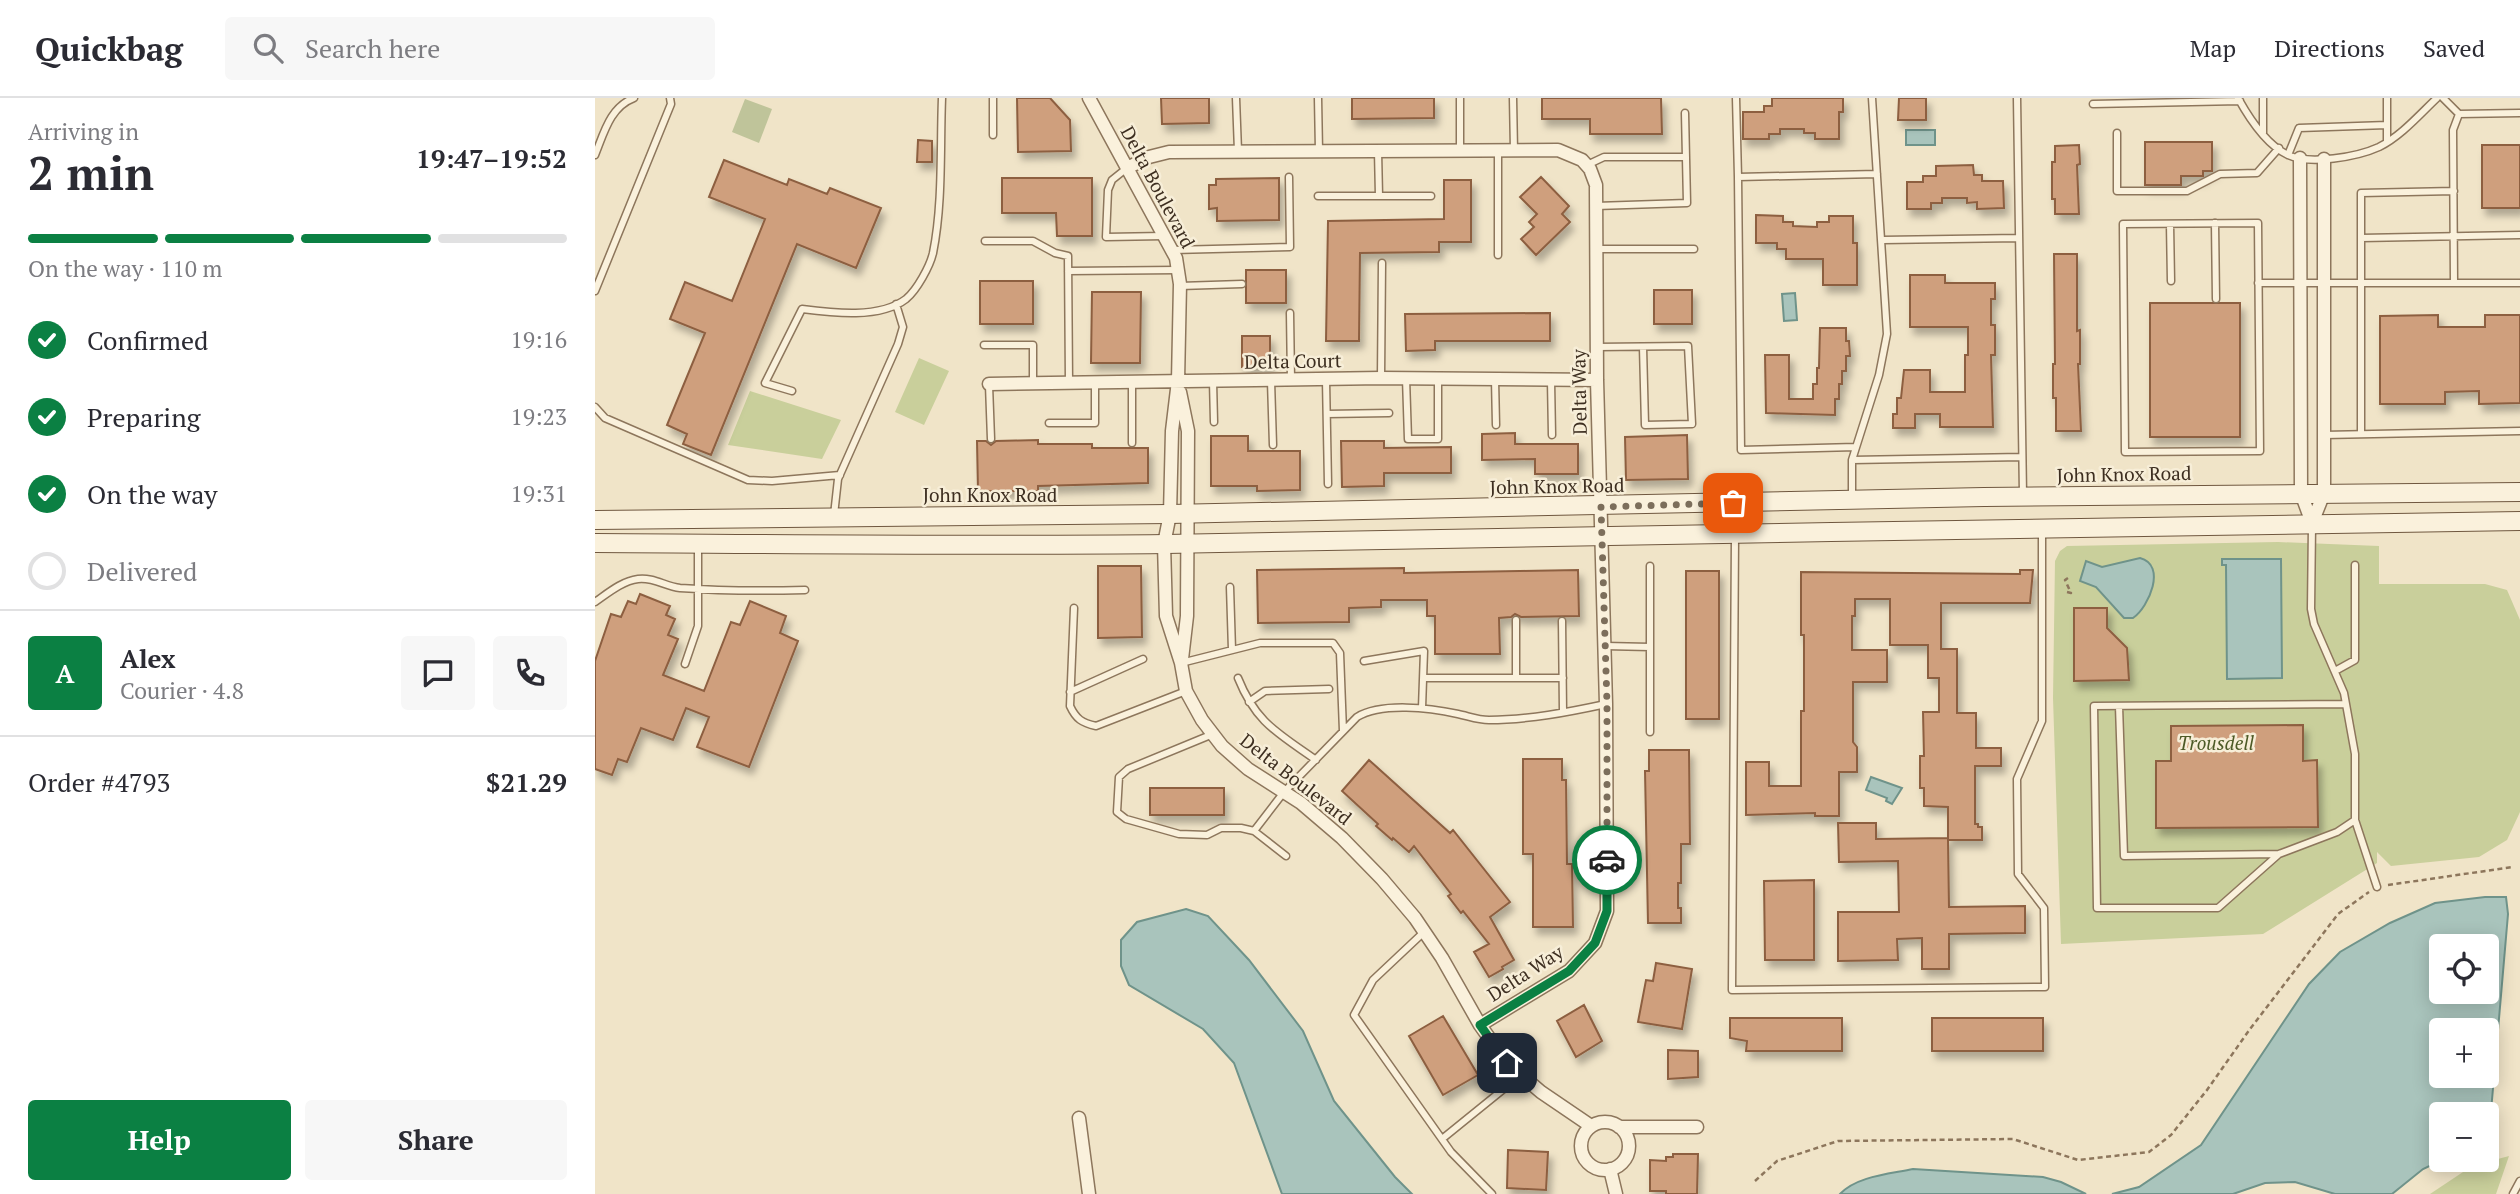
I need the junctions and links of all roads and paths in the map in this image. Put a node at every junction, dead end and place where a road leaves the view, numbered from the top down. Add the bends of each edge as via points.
1 (634, 98) edge
2 (670, 98) edge
3 (942, 98) edge
4 (993, 98) edge
5 (1089, 98) edge
6 (1236, 98) edge
7 (1318, 98) edge
8 (1460, 98) edge
9 (1513, 98) edge
10 (1736, 98) edge
11 (1872, 98) edge
12 (2017, 98) edge
13 (2263, 98) edge
14 (2387, 98) edge
15 (2437, 98) edge
16 (2443, 98) edge
17 (2239, 99) edge
18 (2093, 104) dead end
19 (1685, 113) dead end
20 (2520, 113) edge
21 (2459, 114) junction
22 (2387, 125) junction
23 (2117, 133) dead end
24 (2263, 133) junction
25 (993, 135) dead end
26 (2387, 141) junction
27 (2279, 148) junction
28 (1460, 150) junction
29 (1498, 150) junction
30 (1514, 150) junction
31 (1238, 151) junction
32 (1319, 151) junction
33 (1378, 151) junction
34 (595, 155) edge
35 (2294, 156) junction
36 (1686, 157) junction
37 (2324, 159) junction
38 (1587, 165) junction
39 (1127, 168) junction
40 (1877, 174) junction
41 (1289, 177) dead end
42 (1738, 177) junction
43 (2453, 191) junction
44 (1318, 196) dead end
45 (1379, 196) junction
46 (1431, 196) dead end
47 (1596, 206) junction
48 (2215, 223) junction
49 (2170, 224) junction
50 (2520, 235) edge
51 (1164, 236) junction
52 (2454, 236) junction
53 (2019, 238) junction
54 (2361, 238) junction
55 (1883, 240) junction
56 (985, 241) dead end
57 (1598, 249) junction
58 (1694, 249) dead end
59 (1171, 250) junction
60 (1498, 255) dead end
61 (1382, 263) dead end
62 (1178, 270) junction
63 (1068, 271) junction
64 (2171, 281) dead end
65 (2258, 283) junction
66 (2300, 283) junction
67 (2324, 283) junction
68 (2361, 283) junction
69 (2454, 283) junction
70 (2520, 283) edge
71 (1242, 284) dead end
72 (1180, 286) junction
73 (595, 291) edge
74 (2216, 299) dead end
75 (896, 304) junction
76 (1290, 313) dead end
77 (984, 345) dead end
78 (1598, 347) junction
79 (1643, 347) junction
80 (1381, 378) junction
81 (1406, 378) junction
82 (1438, 379) junction
83 (1495, 379) junction
84 (1551, 379) junction
85 (1291, 380) junction
86 (1326, 380) junction
87 (1597, 380) junction
88 (1178, 381) junction
89 (1213, 381) junction
90 (1271, 381) junction
91 (1095, 382) junction
92 (1132, 382) junction
93 (1033, 383) junction
94 (1069, 383) junction
95 (989, 384) joint
96 (792, 391) dead end
97 (595, 407) edge
98 (1389, 413) dead end
99 (1327, 414) junction
100 (1214, 422) dead end
101 (1049, 423) dead end
102 (1496, 425) dead end
103 (2520, 431) edge
104 (2361, 434) junction
105 (1552, 435) dead end
106 (2324, 435) junction
107 (991, 439) dead end
108 (1132, 443) dead end
109 (1273, 445) dead end
110 (1856, 447) junction
111 (2022, 457) junction
112 (1852, 460) junction
113 (840, 475) junction
114 (1328, 484) dead end
115 (2520, 492) edge
116 (2301, 493) junction
117 (2325, 493) junction
118 (2023, 496) junction
119 (2042, 496) junction
120 (1852, 500) junction
121 (1601, 507) junction
122 (1170, 514) junction
123 (1189, 514) junction
124 (834, 517) junction
125 (595, 520) edge
126 (2520, 521) edge
127 (2312, 523) junction
128 (2023, 528) junction
129 (2042, 528) junction
130 (1735, 534) junction
131 (1603, 536) junction
132 (595, 544) edge
133 (698, 544) junction
134 (1164, 544) junction
135 (1186, 544) junction
136 (831, 546) junction
137 (2355, 565) dead end
138 (1650, 566) dead end
139 (2068, 578) dead end
140 (1230, 586) dead end
141 (698, 589) junction
142 (805, 590) dead end
143 (2067, 592) dead end
144 (595, 602) edge
145 (1074, 608) dead end
146 (1515, 620) dead end
147 (1562, 621) dead end
148 (1605, 646) junction
149 (1650, 647) junction
150 (1232, 650) junction
151 (1143, 659) dead end
152 (1364, 661) dead end
153 (1181, 663) junction
154 (685, 664) dead end
155 (2335, 671) junction
156 (1238, 678) dead end
157 (1424, 678) junction
158 (1516, 678) junction
159 (1563, 678) junction
160 (1329, 689) dead end
161 (1186, 691) junction
162 (1070, 692) junction
163 (1249, 702) junction
164 (1607, 704) junction
165 (2346, 704) junction
166 (2119, 706) junction
167 (1422, 708) junction
168 (1563, 712) junction
169 (1343, 731) junction
170 (1650, 732) dead end
171 (1213, 734) junction
172 (1316, 760) junction
173 (1284, 792) junction
174 (2355, 820) junction
175 (1254, 831) junction
176 (2279, 854) junction
177 (1286, 856) dead end
178 (2513, 867) dead end
179 (2377, 887) junction
180 (1424, 932) junction
181 (1480, 1025) junction
182 (1521, 1075) junction
183 (1079, 1118) dead end
184 (1591, 1126) junction
185 (1619, 1127) junction
186 (1697, 1127) dead end
187 (1442, 1139) junction
188 (1610, 1169) junction
189 (1755, 1181) dead end
190 (2520, 1181) edge
191 (1089, 1194) edge
192 (1492, 1194) edge
193 (1616, 1194) edge
194 (2513, 1194) edge

1 - 34 lane via 622,102 609,120
2 - 73 lane
3 - 75 lane via 932,256 914,291
4 - 25 lane
5 - 39 street, Delta Boulevard
6 - 31 lane
7 - 32 lane
8 - 28 lane
9 - 30 lane
10 - 42 lane
11 - 40 lane
12 - 53 lane
13 - 24 lane
14 - 22 lane
15 - 26 lane
16 - 21 lane
17 - 18 lane
17 - 24 lane
19 - 36 lane
20 - 21 lane
21 - 43 lane via 2453,130
22 - 26 lane
22 - 35 lane via 2299,128
23 - 27 lane via 2117,191 2187,191 2220,174 2257,173
24 - 27 lane
26 - 37 lane via 2359,153
27 - 35 lane
28 - 29 street
28 - 33 street
29 - 30 street
29 - 60 lane
30 - 38 street via 1558,150
31 - 32 street
31 - 39 street via 1169,152
32 - 33 street
33 - 45 lane
35 - 37 lane
35 - 66 street
36 - 38 lane via 1604,158
36 - 47 lane via 1688,203
37 - 67 street
38 - 47 street, Delta Way via 1594,177
39 - 51 street, Delta Boulevard
39 - 51 lane via 1112,180 1108,190 1107,237
40 - 42 lane
40 - 55 lane
41 - 59 lane via 1290,247
42 - 110 lane via 1741,450
43 - 52 lane
43 - 54 lane via 2361,193
44 - 45 lane
45 - 46 lane
47 - 57 street, Delta Way
48 - 49 lane
48 - 65 lane via 2258,223
48 - 74 lane
49 - 64 lane
49 - 65 lane via 2123,224 2125,452 2260,451
50 - 52 lane
51 - 59 street, Delta Boulevard
52 - 54 lane
52 - 69 lane
53 - 55 lane
53 - 111 lane
54 - 68 lane
55 - 110 lane via 1887,334
56 - 63 lane via 1033,241 1068,256
57 - 58 lane
57 - 78 street, Delta Way
59 - 62 street, Delta Boulevard
61 - 80 lane
62 - 63 lane
62 - 72 street, Delta Boulevard
63 - 94 lane
65 - 66 lane
66 - 67 lane
66 - 116 street
67 - 68 lane
67 - 106 street
68 - 69 lane
68 - 104 lane
69 - 70 lane
71 - 72 lane
72 - 88 street, Delta Boulevard
75 - 96 lane via 872,313 802,309 765,383
75 - 113 lane via 903,327 898,344
76 - 85 lane
77 - 93 lane via 1033,345
78 - 79 lane
78 - 87 street, Delta Way
79 - 79 lane via 1645,425 1692,424 1688,346
80 - 81 street, Delta Court
80 - 86 street, Delta Court
81 - 82 street, Delta Court
81 - 82 lane via 1408,439 1438,439
82 - 83 street, Delta Court
83 - 84 street, Delta Court
83 - 102 lane
84 - 87 street, Delta Court
84 - 105 lane
85 - 86 street, Delta Court
85 - 90 street, Delta Court
86 - 99 lane
87 - 121 street, Delta Way
88 - 89 street, Delta Court
88 - 92 street, Delta Court
88 - 122 street, Delta Boulevard
88 - 123 street, Delta Boulevard via 1188,431
89 - 90 street, Delta Court
89 - 100 lane
90 - 109 lane
91 - 92 street, Delta Court
91 - 94 street, Delta Court
91 - 101 lane via 1095,423
92 - 108 lane
93 - 94 street, Delta Court
93 - 95 street, Delta Court
95 - 107 lane
97 - 113 lane via 605,418 748,480
98 - 99 lane
99 - 114 lane
103 - 104 lane
104 - 106 lane
106 - 117 street
110 - 112 lane
111 - 112 lane
111 - 118 lane
112 - 120 lane
113 - 124 lane
115 - 117 main road, John Knox Road
116 - 117 main road, John Knox Road
116 - 119 main road, John Knox Road
116 - 127 street
117 - 127 street
118 - 119 main road, John Knox Road
118 - 120 main road, John Knox Road
118 - 128 main road
119 - 129 main road
120 - 121 main road, John Knox Road
121 - 123 main road, John Knox Road
121 - 131 street, Delta Way
122 - 123 main road, John Knox Road
122 - 124 main road, John Knox Road
122 - 134 street, Delta Boulevard
123 - 135 street, Delta Boulevard
124 - 125 main road, John Knox Road
124 - 136 main road
126 - 127 main road
127 - 129 main road
127 - 155 lane via 2311,609
128 - 129 main road
128 - 130 main road
129 - 130 lane via 2042,721 2017,779 2017,792 2018,874 2044,908 2045,987 1732,990
130 - 131 main road
131 - 135 main road
131 - 148 street, Delta Way
132 - 133 main road
133 - 136 main road
133 - 141 lane
134 - 135 main road
134 - 136 main road
134 - 153 street, Delta Boulevard via 1166,616
135 - 153 street, Delta Boulevard via 1187,616
137 - 155 lane via 2355,660
138 - 149 lane
139 - 143 path via 2071,593
140 - 150 lane
141 - 142 lane
141 - 144 lane via 642,578
141 - 154 lane via 698,626
145 - 162 lane
146 - 158 lane
147 - 159 lane
148 - 149 lane
148 - 164 street, Delta Way
149 - 170 lane
150 - 153 lane
150 - 169 lane via 1260,643 1333,643 1340,653
151 - 162 lane
152 - 157 lane via 1424,651
153 - 161 street, Delta Boulevard
155 - 165 lane
156 - 163 lane
157 - 158 lane
157 - 167 lane
158 - 159 lane
159 - 168 lane
160 - 163 lane via 1265,691
161 - 162 lane via 1096,726 1075,716
161 - 171 street, Delta Boulevard
163 - 172 lane via 1272,730
164 - 168 lane
164 - 181 street, Delta Way via 1607,911 1595,943 1569,971
165 - 166 lane
165 - 174 lane via 2355,754
166 - 176 lane via 2124,856
166 - 176 lane via 2094,706 2097,908 2218,908
167 - 168 lane via 1489,720
167 - 169 lane via 1364,713
169 - 172 lane
171 - 173 street, Delta Boulevard via 1248,769
171 - 175 lane via 1128,769 1119,777 1117,812 1126,819 1179,834 1207,835 1221,828
172 - 173 lane
173 - 175 lane
173 - 180 street, Delta Boulevard via 1342,838 1382,878
174 - 176 lane via 2337,832
174 - 179 lane
175 - 177 lane
178 - 179 path
179 - 189 path via 2338,914 2200,1099 2171,1135 2149,1152 2078,1160 2013,1139 1838,1141 1777,1161
180 - 181 street, Delta Boulevard
180 - 187 lane via 1373,980 1354,1015
181 - 182 street, Delta Boulevard
182 - 184 street, Delta Boulevard
182 - 187 lane
183 - 191 street
184 - 185 street via 1610,1122
184 - 188 street via 1583,1137 1585,1160 1595,1168
185 - 186 street
185 - 188 street via 1625,1132 1629,1150 1619,1165
187 - 192 lane
188 - 193 street
190 - 194 lane

